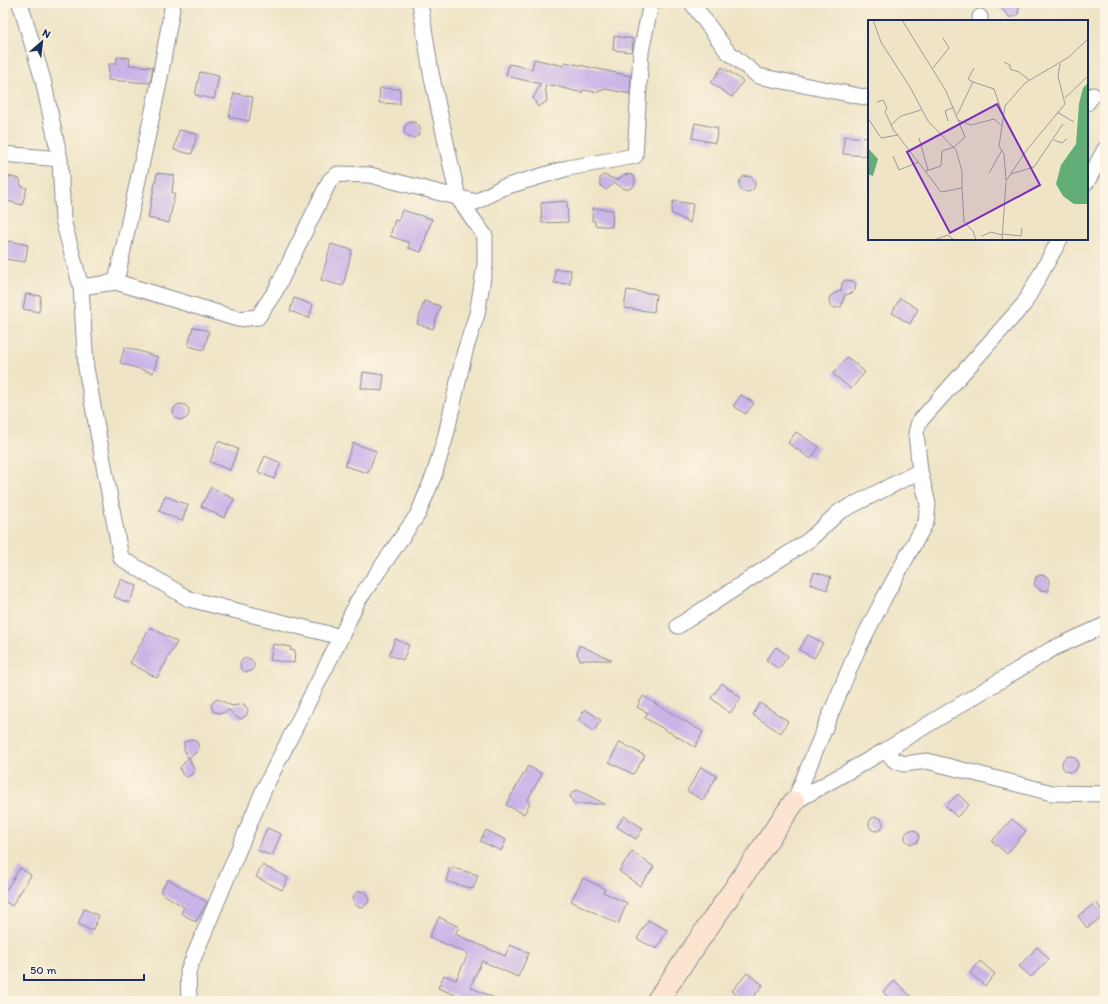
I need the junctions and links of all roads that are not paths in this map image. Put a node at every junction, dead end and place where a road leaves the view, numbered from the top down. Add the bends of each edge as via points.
1 (20, 3) edge
2 (173, 3) edge
3 (420, 3) edge
4 (651, 3) edge
5 (692, 3) edge
6 (868, 98) edge
7 (1105, 149) edge
8 (3, 154) edge
9 (60, 159) junction
10 (1088, 180) edge
11 (458, 198) junction
12 (1056, 242) edge
13 (116, 282) junction
14 (81, 287) junction
15 (920, 471) junction
16 (1105, 625) edge
17 (678, 626) dead end
18 (341, 637) junction
19 (886, 750) junction
20 (1105, 794) edge
21 (794, 802) junction
22 (189, 1001) edge
23 (657, 1001) edge

1 - 9 street via 43,80
2 - 13 street via 159,83
3 - 11 street via 431,73
4 - 11 street via 641,52 635,156 568,168 501,188 476,202
5 - 6 street via 727,51 758,76
7 - 10 street
8 - 9 street
9 - 14 street via 63,220
11 - 13 street via 370,175 338,174 330,180 276,290 258,317 238,319
11 - 18 street via 485,236 485,265 477,314 445,439 418,514 357,602
12 - 15 street via 1024,304 918,422 916,433
13 - 14 street
14 - 18 street via 86,368 120,558 189,599
15 - 17 street via 839,512 809,540
15 - 21 street via 928,504 926,522 856,653
16 - 19 street via 1052,649
18 - 22 street via 264,789 188,971
19 - 20 street via 894,760 904,764 927,761 1052,792
19 - 21 street
21 - 23 main road

